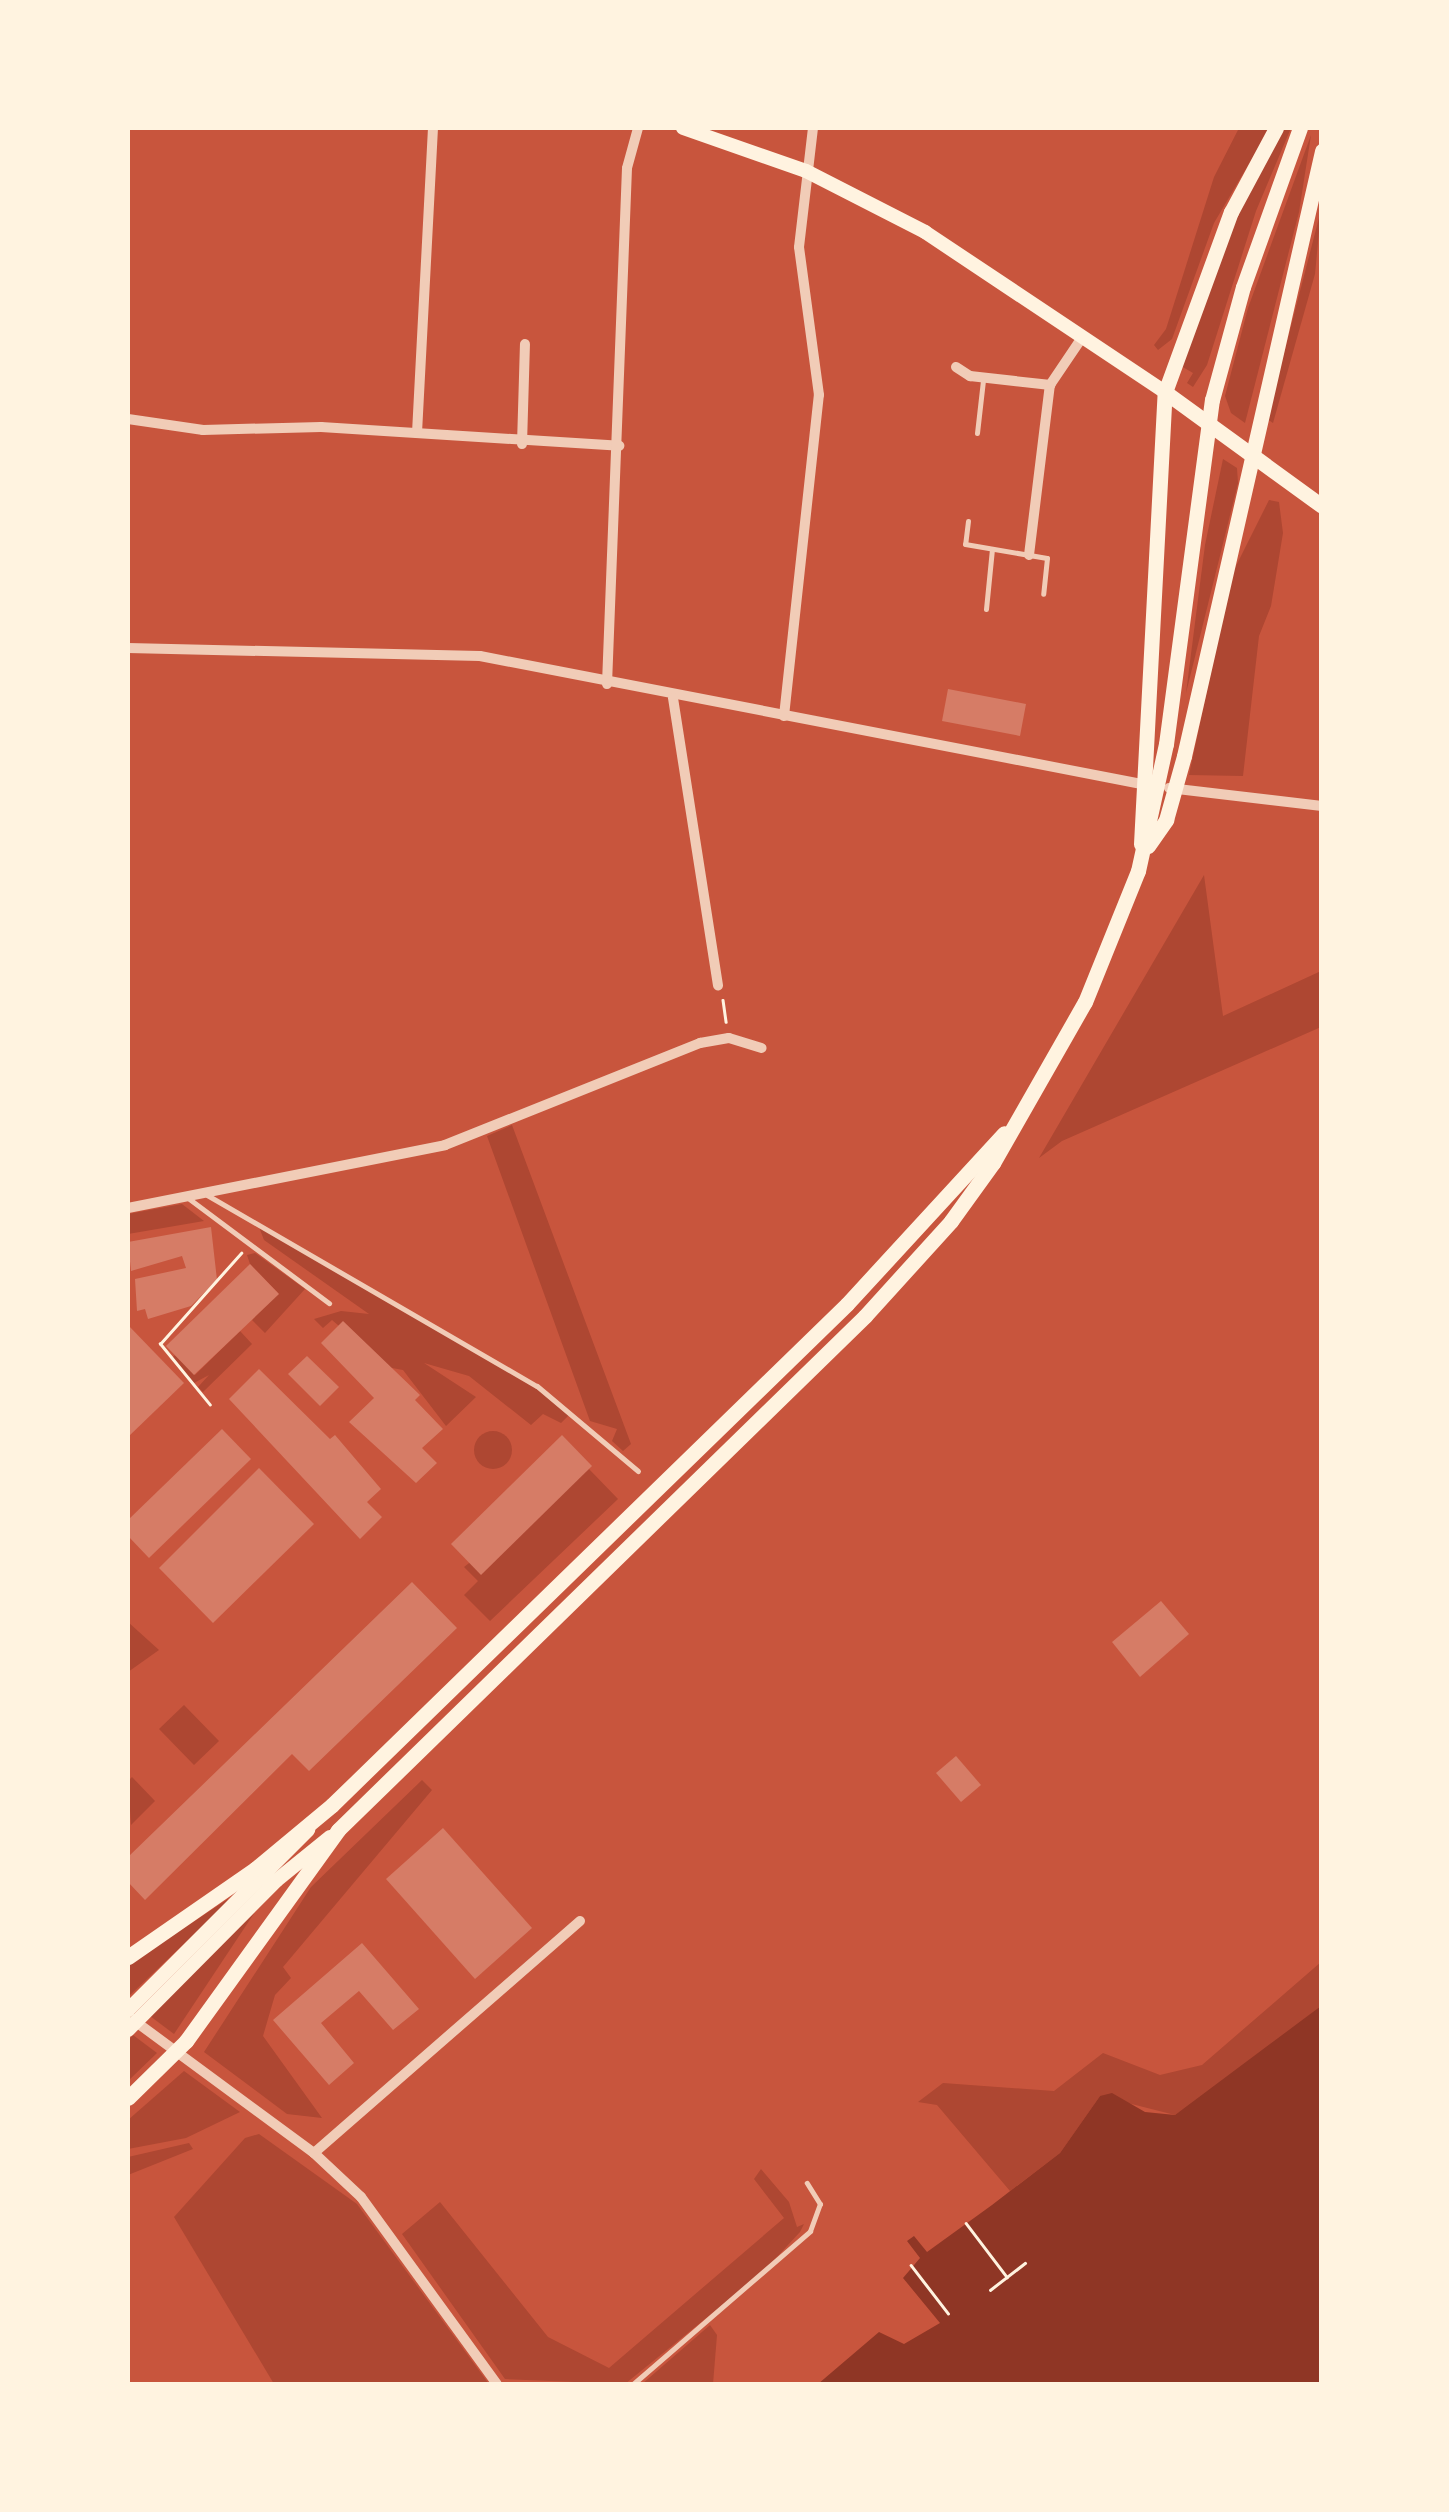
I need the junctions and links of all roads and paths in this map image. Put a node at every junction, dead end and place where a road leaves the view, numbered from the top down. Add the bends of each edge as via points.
1 (433, 128) edge
2 (638, 128) edge
3 (683, 128) edge
4 (813, 128) edge
5 (1276, 128) edge
6 (1300, 128) edge
7 (1322, 151) edge
8 (806, 171) junction
9 (1083, 336) junction
10 (525, 344) dead end
11 (956, 367) dead end
12 (983, 377) junction
13 (1050, 385) junction
14 (1165, 392) junction
15 (128, 419) edge
16 (417, 433) junction
17 (976, 433) dead end
18 (522, 444) junction
19 (619, 446) junction
20 (1254, 455) junction
21 (1322, 506) edge
22 (968, 522) dead end
23 (992, 549) junction
24 (1029, 555) junction
25 (1043, 594) dead end
26 (986, 609) dead end
27 (128, 648) edge
28 (607, 684) junction
29 (673, 698) junction
30 (784, 716) junction
31 (1322, 806) edge
32 (1143, 853) junction
33 (718, 986) joint
34 (729, 1038) junction
35 (762, 1048) dead end
36 (1014, 1123) junction
37 (207, 1196) junction
38 (188, 1198) junction
39 (128, 1208) edge
40 (247, 1243) junction
41 (329, 1303) dead end
42 (210, 1405) dead end
43 (638, 1470) dead end
44 (317, 1819) junction
45 (338, 1830) junction
46 (580, 1922) dead end
47 (128, 1957) edge
48 (164, 1982) junction
49 (128, 2013) edge
50 (128, 2030) edge
51 (128, 2098) edge
52 (314, 2153) junction
53 (807, 2183) dead end
54 (966, 2223) dead end
55 (1025, 2263) dead end
56 (911, 2266) dead end
57 (1007, 2277) junction
58 (990, 2290) dead end
59 (948, 2313) dead end
60 (497, 2384) edge
61 (633, 2384) edge

1 - 16 street
2 - 19 street via 626,168
3 - 8 main road
4 - 8 street
5 - 14 main road via 1231,212
6 - 32 main road via 1242,287 1212,400 1166,744
7 - 20 main road
8 - 9 main road via 925,232
8 - 30 street via 799,247 819,395
9 - 13 street
9 - 14 main road
10 - 18 street
11 - 12 street
12 - 13 street
12 - 17 lane
13 - 24 street
14 - 20 main road
14 - 32 main road via 1154,672 1138,818
15 - 16 street via 204,430
16 - 18 street
18 - 19 street
19 - 28 street
20 - 21 main road
20 - 32 main road via 1170,809
22 - 23 lane via 965,544
23 - 24 lane
23 - 26 lane
24 - 25 lane via 1048,558
27 - 28 street via 480,656
28 - 29 street
29 - 30 street
29 - 33 street
30 - 31 street via 1120,782
32 - 36 main road via 1099,973
33 - 34 path
34 - 35 street
34 - 37 street via 700,1043 445,1146
36 - 44 main road via 847,1304
36 - 45 main road via 975,1191 865,1316
37 - 38 street
37 - 43 lane via 537,1386
38 - 39 street
38 - 40 lane
40 - 41 lane
40 - 42 path via 160,1344 169,1352 164,1357
44 - 47 main road
44 - 48 main road
45 - 48 main road
45 - 51 main road via 174,2056
46 - 52 street
48 - 49 main road
48 - 50 main road
49 - 52 street
52 - 60 street via 361,2197
53 - 61 lane via 820,2204 810,2231
54 - 57 path
55 - 57 path
56 - 59 path
57 - 58 path

